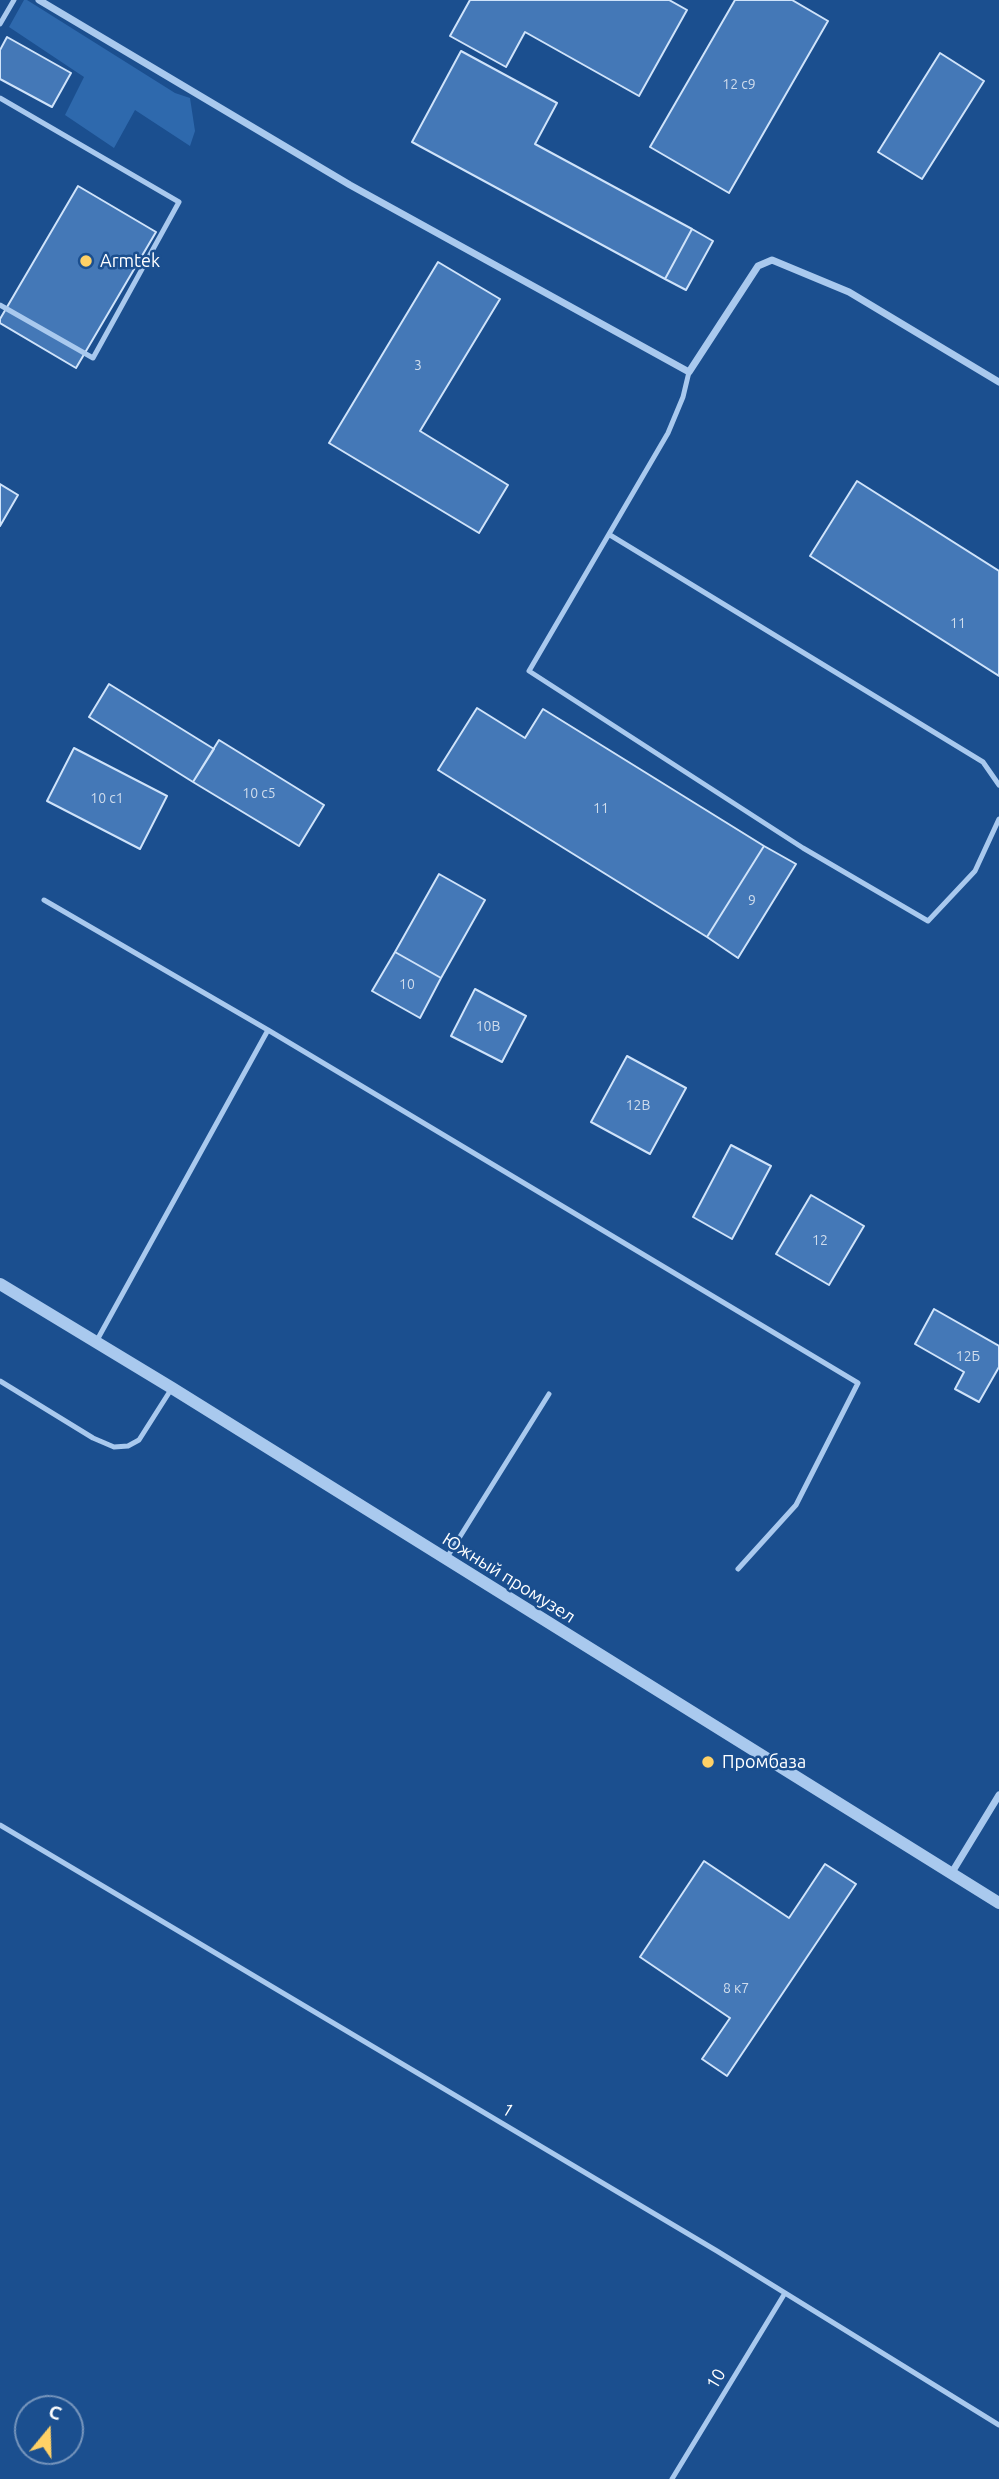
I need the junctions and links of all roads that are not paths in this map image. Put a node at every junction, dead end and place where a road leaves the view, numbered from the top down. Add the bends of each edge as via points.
1 (14, 0) edge
2 (39, 0) edge
3 (0, 24) edge
4 (0, 98) edge
5 (0, 305) edge
6 (689, 372) junction
7 (999, 382) edge
8 (610, 535) junction
9 (999, 785) edge
10 (999, 819) edge
11 (44, 900) dead end
12 (268, 1030) junction
13 (0, 1284) edge
14 (96, 1342) junction
15 (0, 1381) edge
16 (172, 1388) junction
17 (549, 1394) dead end
18 (446, 1559) junction
19 (738, 1569) dead end
20 (999, 1795) edge
21 (0, 1825) edge
22 (951, 1874) junction
23 (999, 1903) edge
24 (785, 2293) junction
25 (999, 2425) edge
26 (672, 2479) edge

1 - 3 lane
2 - 6 street via 350,185
4 - 5 lane via 178,202 93,358
6 - 7 street via 758,267 772,260 849,292
6 - 8 lane via 668,433
8 - 9 lane via 983,762
8 - 10 lane via 529,671 803,848 928,921 975,872
11 - 12 lane
12 - 14 lane
12 - 19 lane via 858,1382 796,1505
13 - 14 street, Южный промузел
14 - 16 street, Южный промузел
15 - 16 lane via 114,1447 139,1440
16 - 18 street, Южный промузел
17 - 18 lane
18 - 22 street, Южный промузел
20 - 22 street
21 - 24 lane, 1 / 1
22 - 23 street, Южный промузел
24 - 25 lane, 1 / 1
24 - 26 lane, 10 / 10

